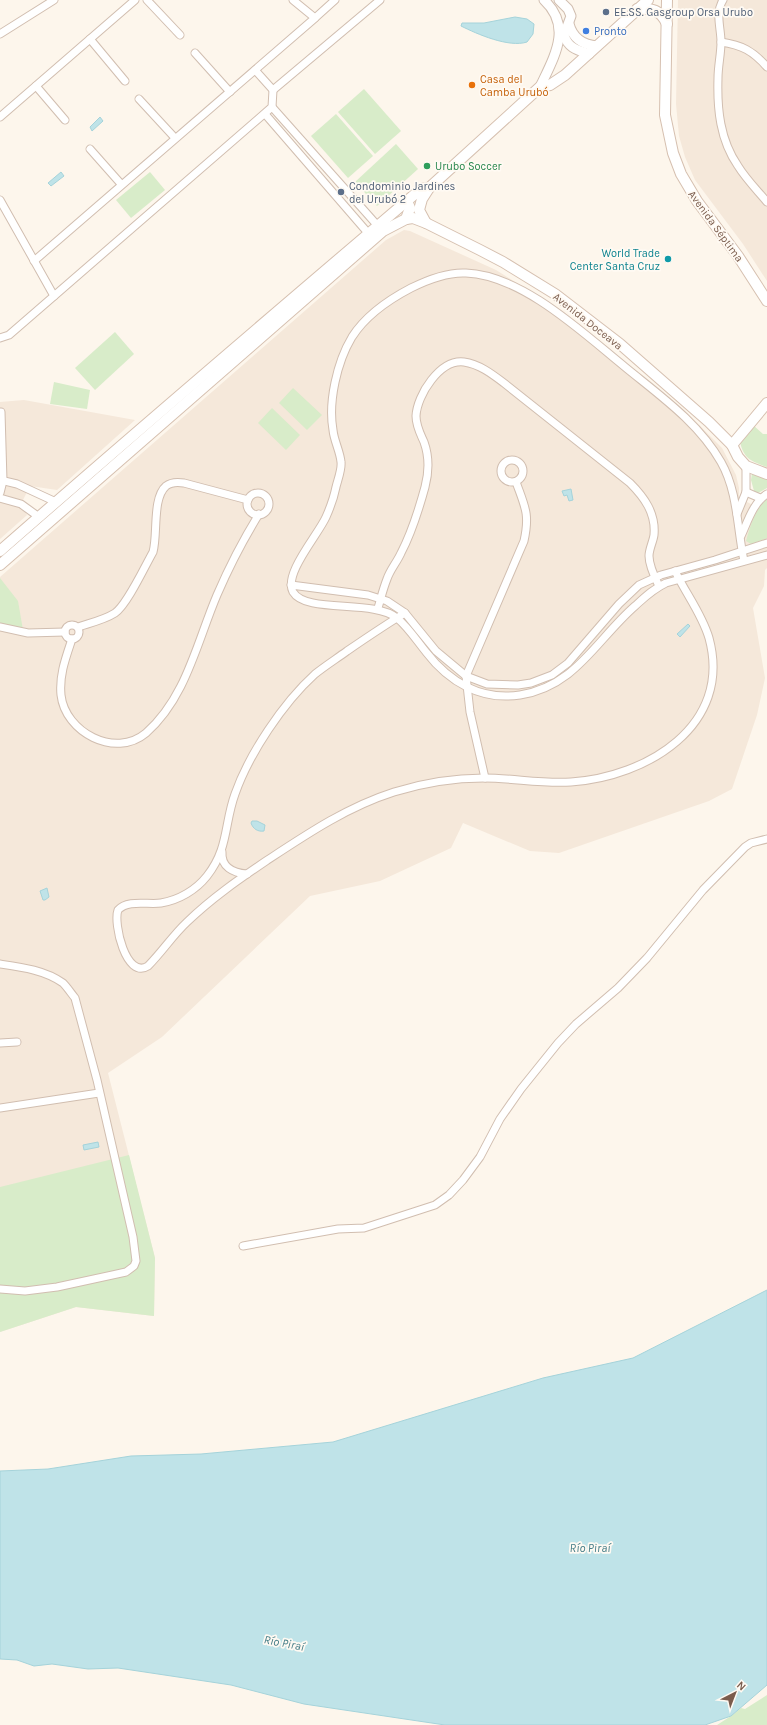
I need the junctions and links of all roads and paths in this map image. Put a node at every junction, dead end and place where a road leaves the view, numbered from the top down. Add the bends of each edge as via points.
1 (54, 0) edge
2 (135, 0) edge
3 (147, 0) edge
4 (293, 0) edge
5 (335, 0) edge
6 (380, 0) edge
7 (544, 0) edge
8 (559, 0) edge
9 (648, 0) edge
10 (667, 0) edge
11 (723, 0) edge
12 (637, 9) junction
13 (314, 18) junction
14 (569, 24) junction
15 (668, 27) junction
16 (0, 34) edge
17 (180, 35) dead end
18 (90, 40) junction
19 (721, 42) junction
20 (597, 46) junction
21 (195, 53) dead end
22 (588, 54) junction
23 (767, 67) edge
24 (255, 70) junction
25 (125, 81) dead end
26 (36, 86) junction
27 (540, 87) junction
28 (273, 90) junction
29 (230, 92) junction
30 (139, 99) dead end
31 (272, 107) junction
32 (265, 114) junction
33 (0, 117) edge
34 (65, 120) dead end
35 (175, 138) junction
36 (90, 149) dead end
37 (121, 184) junction
38 (429, 188) junction
39 (0, 200) edge
40 (407, 201) junction
41 (767, 202) edge
42 (406, 219) junction
43 (426, 223) junction
44 (377, 225) junction
45 (368, 233) junction
46 (34, 261) junction
47 (54, 296) junction
48 (767, 301) edge
49 (0, 338) edge
50 (767, 403) edge
51 (1, 412) dead end
52 (732, 445) junction
53 (746, 466) junction
54 (767, 474) edge
55 (2, 481) edge
56 (516, 482) dead end
57 (746, 492) junction
58 (0, 493) edge
59 (767, 494) edge
60 (0, 498) edge
61 (760, 498) junction
62 (248, 500) junction
63 (56, 502) junction
64 (259, 514) junction
65 (737, 514) junction
66 (42, 521) junction
67 (741, 536) junction
68 (767, 543) edge
69 (0, 551) edge
70 (742, 551) junction
71 (767, 555) edge
72 (744, 562) junction
73 (0, 565) edge
74 (675, 572) junction
75 (655, 577) junction
76 (679, 580) junction
77 (291, 585) junction
78 (659, 586) junction
79 (381, 599) junction
80 (378, 608) junction
81 (405, 613) junction
82 (397, 618) junction
83 (0, 627) edge
84 (78, 627) junction
85 (65, 632) junction
86 (72, 639) junction
87 (466, 676) junction
88 (467, 689) junction
89 (485, 778) junction
90 (767, 839) edge
91 (222, 852) junction
92 (247, 874) junction
93 (0, 964) edge
94 (17, 1042) dead end
95 (0, 1043) edge
96 (99, 1093) junction
97 (0, 1108) edge
98 (243, 1246) dead end
99 (0, 1289) edge

1 - 16 street
2 - 18 street
3 - 17 street
4 - 13 street
5 - 13 street
6 - 28 street
7 - 27 street via 557,16 560,30 557,46
8 - 14 street via 570,13
9 - 12 main road
10 - 15 main road, Avenida Séptima
11 - 19 street via 718,18
12 - 15 main road via 650,8 659,12
12 - 20 main road
13 - 24 street
14 - 20 street via 578,40
14 - 22 street via 564,35 567,43 578,52
15 - 48 main road, Avenida Séptima via 665,116 673,153 694,197 738,256
18 - 25 street
18 - 26 street
19 - 23 street via 737,45 752,52
19 - 41 street via 718,116 726,145 738,166
20 - 22 main road
21 - 29 street
22 - 27 main road via 550,85
24 - 28 street
24 - 29 street
26 - 33 street
26 - 34 street
27 - 38 main road
28 - 31 street
29 - 35 street
30 - 35 street
31 - 32 street
31 - 44 street
32 - 45 street
32 - 47 street
35 - 37 street
36 - 37 street
37 - 46 street
38 - 40 main road via 421,189
38 - 43 main road via 419,210
39 - 46 street
40 - 42 main road via 410,212
40 - 44 main road
42 - 43 main road, Avenida Doceava via 413,218
42 - 66 main road via 383,231
43 - 52 main road, Avenida Doceava via 503,262 578,311 620,344
44 - 45 main road
45 - 63 main road
46 - 47 street
47 - 49 street via 9,335
50 - 52 main road
51 - 55 street
52 - 53 main road, Avenida Doceava
53 - 54 main road
53 - 57 street
55 - 58 street
55 - 63 street via 17,484
56 - 87 street via 528,515 524,541
57 - 61 street
57 - 65 street
59 - 61 street
60 - 66 street via 21,504
61 - 67 street
62 - 64 street via 250,510
62 - 64 street via 256,493 266,496 269,506 265,512
62 - 84 street via 184,482 167,485 158,499 153,552 123,604 117,612
63 - 66 main road
64 - 86 street via 232,561 177,694 146,733 137,739 117,744 86,735 75,724 61,696 62,670
65 - 67 street
65 - 77 street via 728,476 721,462 687,418 576,327 536,298 507,283 465,272 442,276 416,285 394,297 370,316 352,338 337,375 332,410 332,428 341,460 336,487 326,517 296,568
66 - 69 main road
66 - 73 main road
67 - 70 street
68 - 70 street
70 - 72 street
70 - 74 street
71 - 72 street
72 - 76 street
74 - 75 street
74 - 76 street
75 - 78 street
75 - 79 street via 649,557 654,533 653,521 649,507 641,495 630,483 488,371 472,363 462,362 452,364 432,379 417,403 416,418 424,443 428,471 414,522 402,552 387,578
75 - 87 street via 634,589 575,656 552,675 531,683 504,686 487,684
76 - 78 street
76 - 89 street via 703,623 712,659 711,685 705,704 684,736 671,748 644,764 614,776 557,783
77 - 79 street
77 - 80 street via 294,593 304,601
78 - 88 street via 627,612 574,671 550,686 505,697
79 - 80 street
79 - 81 street
80 - 82 street
81 - 82 street
81 - 87 street via 436,651
82 - 88 street via 433,662
82 - 91 street via 316,674 276,720 252,756 234,794
83 - 85 street via 28,633
84 - 85 street via 70,625
84 - 86 street via 79,635
85 - 86 street via 67,637
87 - 88 street
88 - 89 street
89 - 92 street via 430,783 394,792 352,808 307,833
90 - 98 street via 745,847 703,890 647,958 558,1043 521,1089 480,1157 449,1195 434,1205 364,1228 338,1229
91 - 92 street via 226,866 237,873
91 - 92 street via 207,875 192,890 161,903 124,905 118,910 116,921 130,963 139,968 148,966 186,922 225,888
93 - 96 street via 50,976 63,984 75,998
94 - 95 street
96 - 97 street
96 - 99 street via 133,1237 136,1261 134,1266 126,1272 57,1287 25,1291

